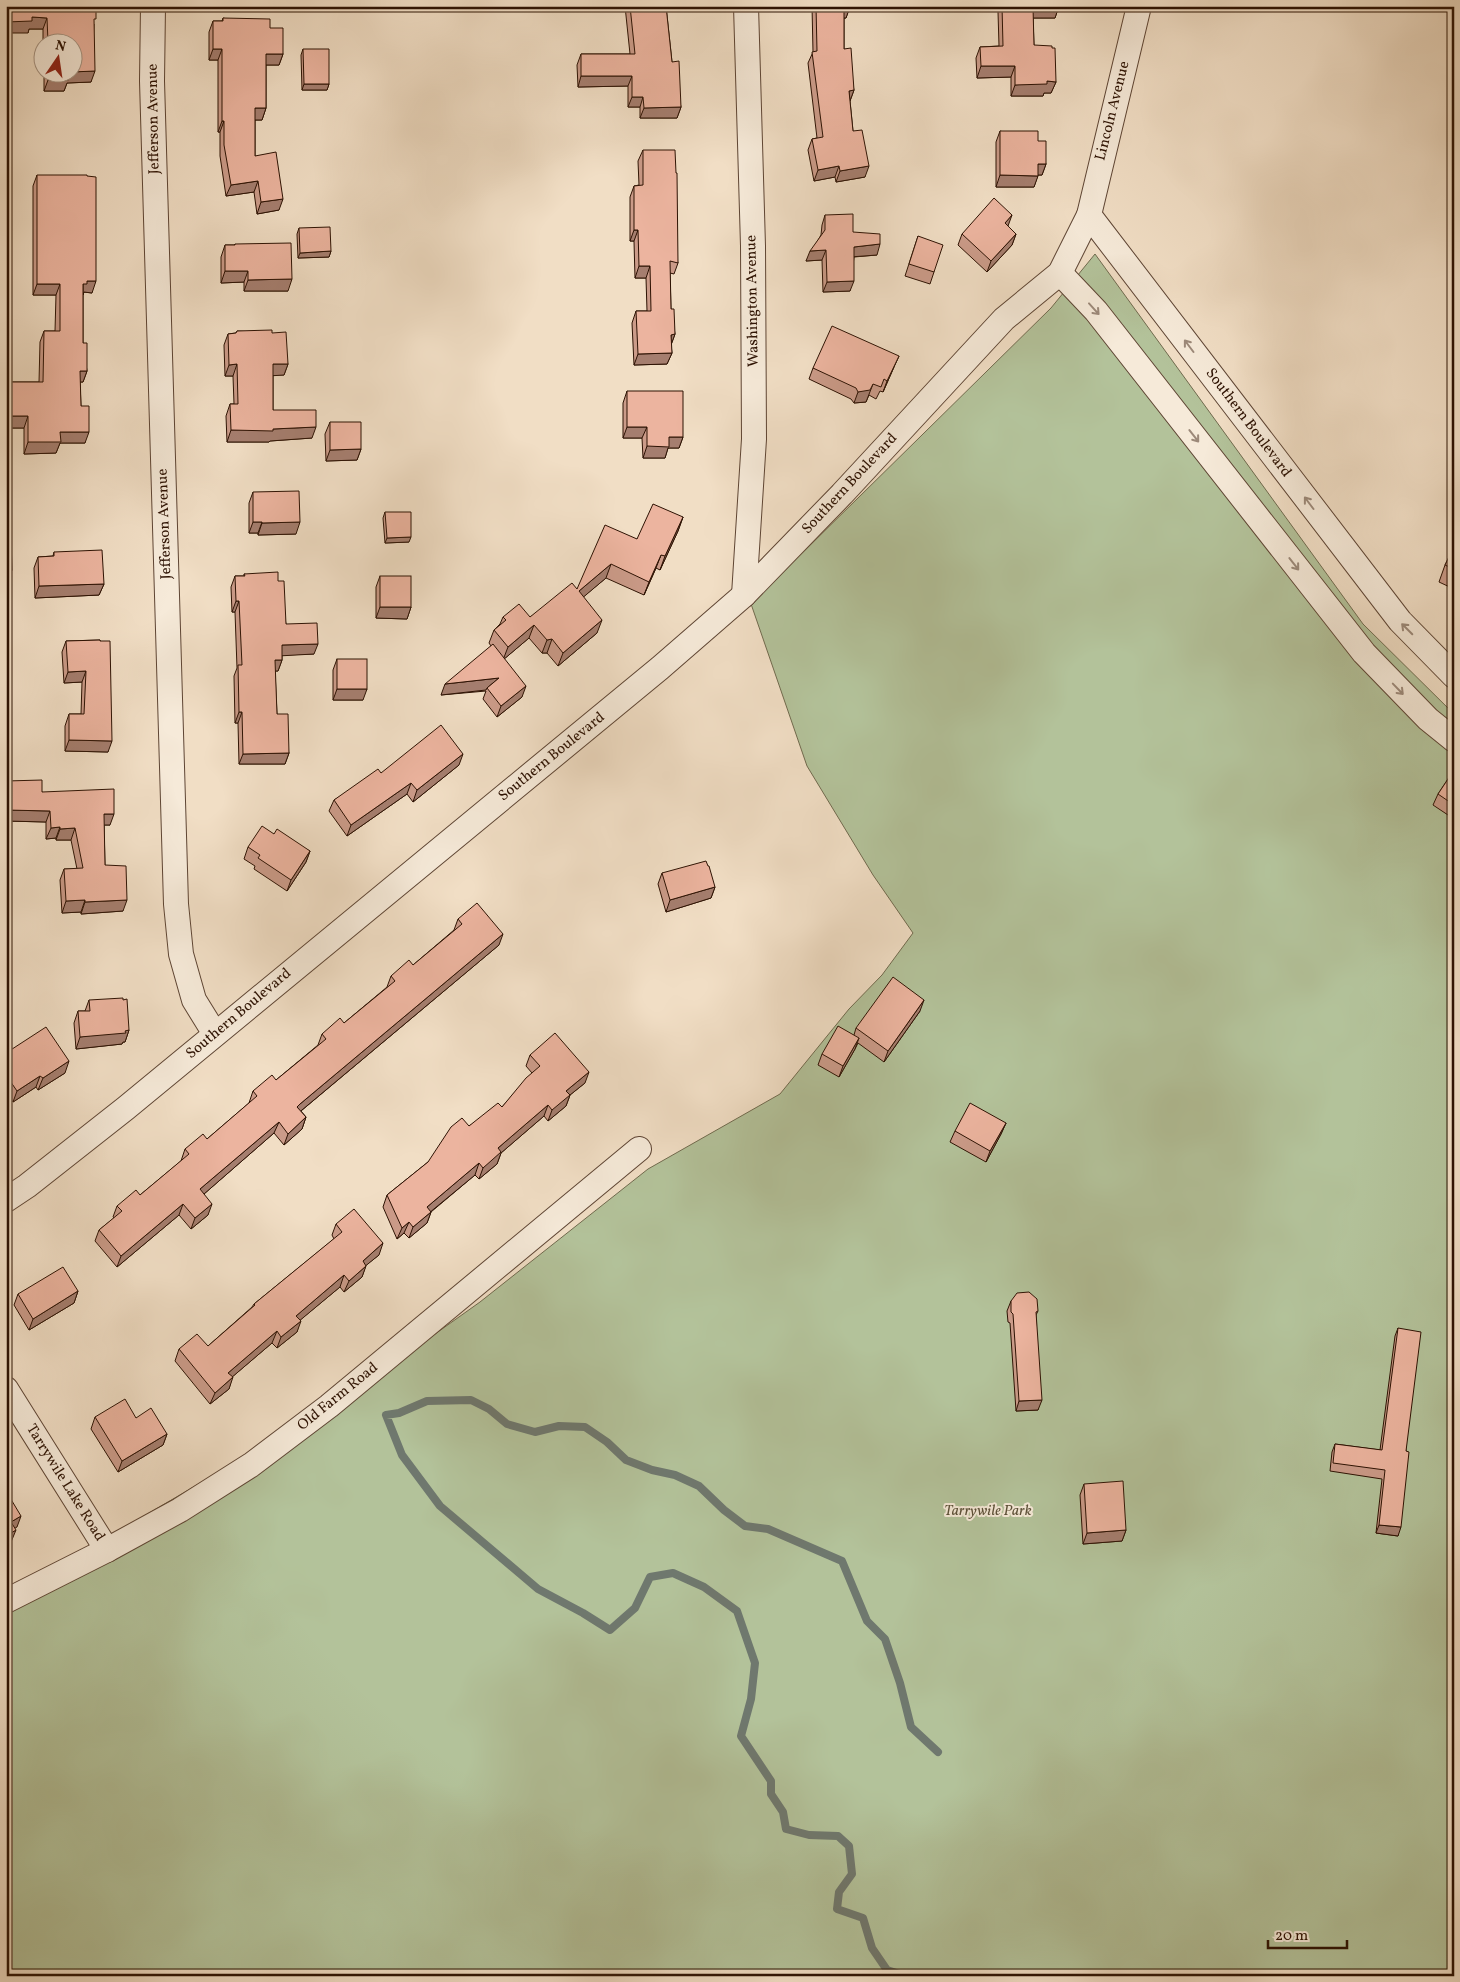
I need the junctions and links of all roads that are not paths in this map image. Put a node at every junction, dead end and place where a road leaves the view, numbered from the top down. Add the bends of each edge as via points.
1 (153, 6) edge
2 (746, 6) edge
3 (1138, 6) edge
4 (1089, 215) junction
5 (1060, 273) junction
6 (744, 595) junction
7 (1454, 676) edge
8 (1454, 740) edge
9 (215, 1034) junction
10 (639, 1149) dead end
11 (6, 1200) edge
12 (6, 1389) edge
13 (107, 1550) junction
14 (6, 1601) edge

1 - 9 street, Jefferson Avenue via 152,81 176,904 181,954 194,1000
2 - 6 street, Washington Avenue via 754,439
3 - 4 street, Lincoln Avenue
4 - 5 street, Southern Boulevard
7 -> 4 street, Southern Boulevard via 1400,622
5 - 6 street, Southern Boulevard via 1004,319
5 -> 8 street via 1096,311 1364,653 1428,719
6 - 9 street, Southern Boulevard via 660,668
9 - 11 street, Southern Boulevard
10 - 13 street, Old Farm Road via 328,1406 251,1465 180,1510
12 - 13 street, Tarrywile Lake Road
13 - 14 street, Old Farm Road

